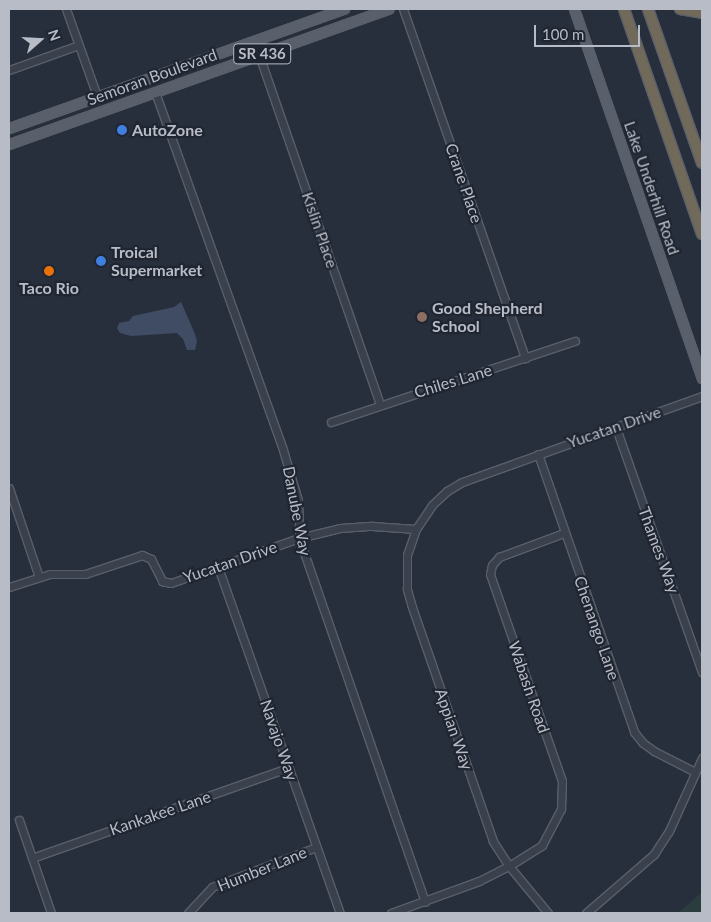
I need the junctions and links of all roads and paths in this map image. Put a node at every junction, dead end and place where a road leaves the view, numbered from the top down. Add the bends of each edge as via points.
1 (66, 9) edge
2 (344, 9) edge
3 (389, 9) edge
4 (403, 9) edge
5 (574, 9) edge
6 (624, 9) edge
7 (648, 9) edge
8 (680, 9) edge
9 (702, 13) edge
10 (79, 44) junction
11 (259, 55) junction
12 (9, 70) edge
13 (173, 70) junction
14 (152, 77) junction
15 (155, 92) junction
16 (97, 96) junction
17 (135, 99) junction
18 (9, 128) edge
19 (9, 144) edge
20 (702, 163) edge
21 (702, 234) edge
22 (575, 340) dead end
23 (525, 358) junction
24 (702, 378) edge
25 (702, 396) edge
26 (380, 405) junction
27 (332, 422) dead end
28 (616, 428) junction
29 (538, 454) junction
30 (9, 488) edge
31 (416, 529) junction
32 (564, 533) junction
33 (299, 538) junction
34 (218, 567) junction
35 (39, 577) junction
36 (9, 587) edge
37 (702, 672) edge
38 (702, 758) edge
39 (288, 768) junction
40 (695, 772) junction
41 (19, 820) dead end
42 (316, 847) junction
43 (32, 858) junction
44 (509, 866) junction
45 (424, 902) junction
46 (50, 913) edge
47 (188, 913) edge
48 (340, 913) edge
49 (391, 913) edge
50 (548, 913) edge
51 (586, 913) edge

1 - 10 street
2 - 13 main road, Semoran Boulevard / SR 436
3 - 11 main road, Semoran Boulevard / SR 436
4 - 23 street, Crane Place
5 - 24 main road, Lake Underhill Road
6 - 21 highway
7 - 20 highway
8 - 9 highway
10 - 12 street
10 - 16 street
11 - 15 main road, Semoran Boulevard / SR 436
11 - 26 street, Kislin Place
13 - 14 main road, Semoran Boulevard / SR 436
13 - 15 main road via 163,77
14 - 16 main road, Semoran Boulevard / SR 436
14 - 17 main road via 147,91
15 - 17 main road, Semoran Boulevard / SR 436
15 - 33 street, Danube Way via 290,472 298,500
16 - 18 main road, Semoran Boulevard / SR 436
17 - 19 main road, Semoran Boulevard / SR 436
22 - 23 street, Chiles Lane
23 - 26 street, Chiles Lane
25 - 28 street, Yucatan Drive
26 - 27 street, Chiles Lane
28 - 29 street, Yucatan Drive
28 - 37 street, Thames Way
29 - 31 street, Yucatan Drive via 482,473 447,491 432,505
29 - 32 street, Chenango Lane
30 - 35 street
31 - 33 street, Yucatan Drive via 358,526
31 - 44 street, Appian Way via 407,556 407,589 493,841
32 - 40 street, Chenango Lane via 634,732 654,751
32 - 44 street, Wabash Road via 499,557 490,574 562,781 561,809 542,845
33 - 34 street, Yucatan Drive
33 - 45 street, Danube Way
34 - 35 street, Yucatan Drive via 167,584 159,578 151,559 142,555 85,574
34 - 39 street, Navajo Way
35 - 36 street
38 - 40 street
39 - 42 street, Navajo Way
39 - 43 street, Kankakee Lane
40 - 51 street via 669,831 654,854
41 - 43 street
42 - 47 street, Humber Lane via 212,887
42 - 48 street, Navajo Way
43 - 46 street
44 - 45 street, Wabash Road
44 - 50 street, Appian Way
45 - 49 street, Wabash Road

